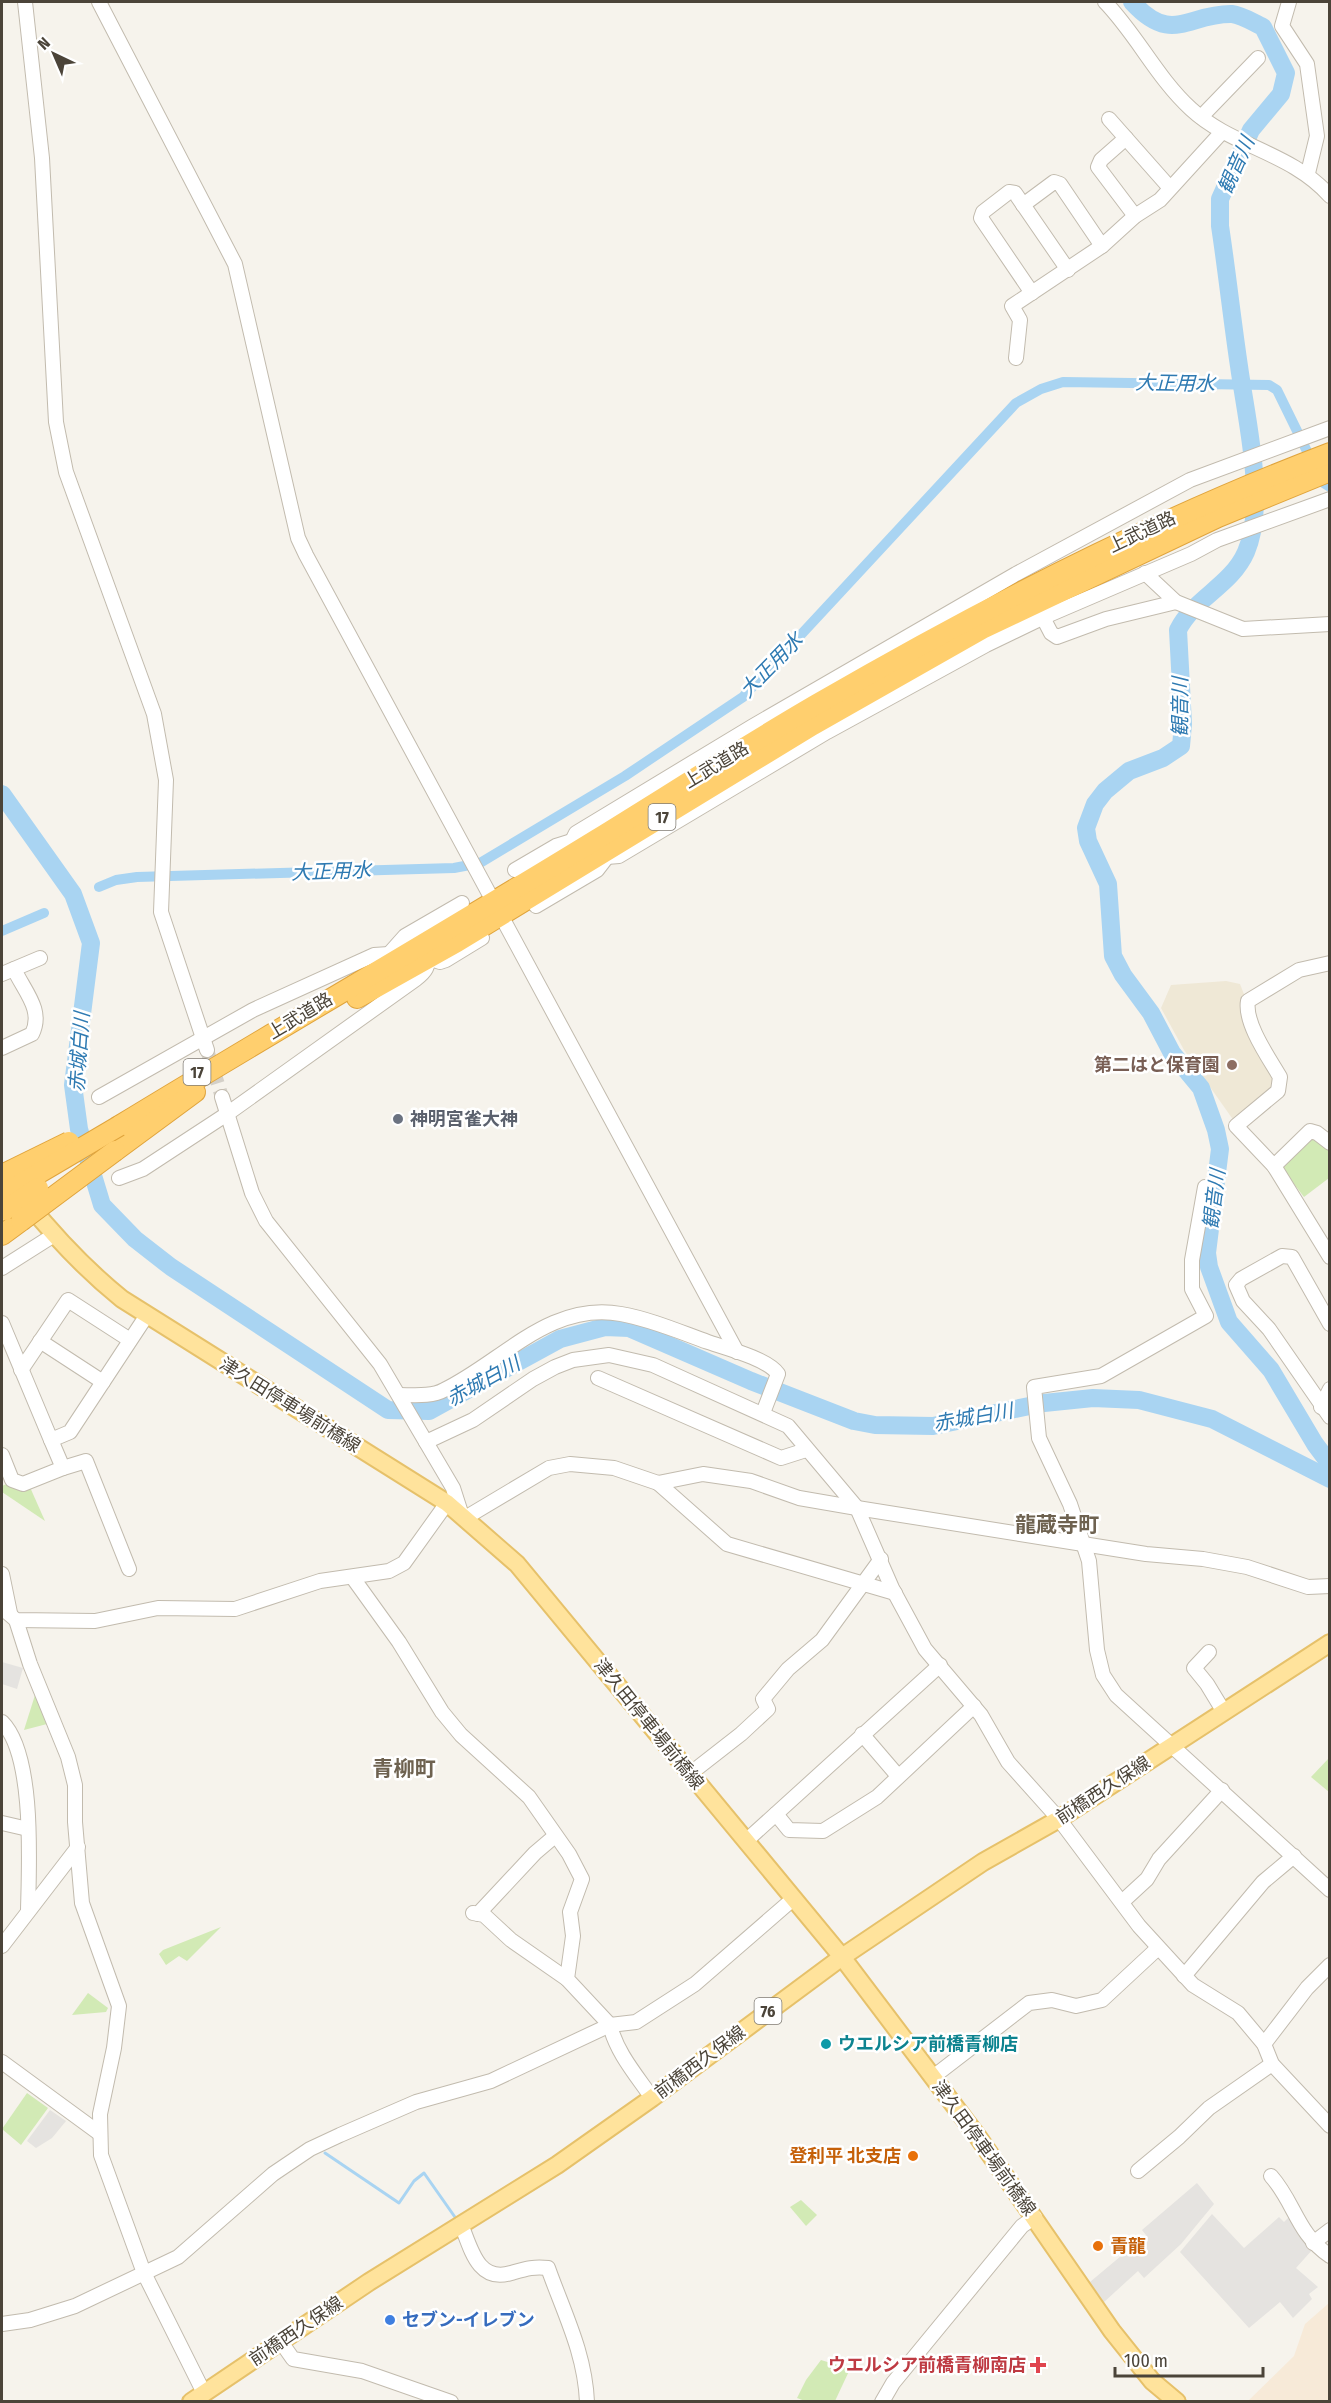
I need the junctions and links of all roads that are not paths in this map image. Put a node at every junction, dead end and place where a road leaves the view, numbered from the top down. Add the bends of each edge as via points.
1 (25, 2) edge
2 (99, 2) edge
3 (1105, 2) edge
4 (1289, 2) edge
5 (1258, 58) dead end
6 (1201, 117) junction
7 (1109, 119) dead end
8 (1222, 132) junction
9 (1126, 138) junction
10 (1308, 173) junction
11 (1170, 188) junction
12 (1329, 196) edge
13 (1023, 205) junction
14 (1135, 216) junction
15 (1102, 246) junction
16 (1068, 270) junction
17 (1032, 293) junction
18 (1016, 358) dead end
19 (1329, 428) edge
20 (1319, 466) edge
21 (1329, 499) edge
22 (1145, 573) junction
23 (1181, 604) junction
24 (1040, 612) junction
25 (1329, 624) edge
26 (573, 846) junction
27 (601, 850) junction
28 (515, 870) dead end
29 (462, 903) dead end
30 (536, 906) dead end
31 (499, 907) junction
32 (483, 938) dead end
33 (425, 951) junction
34 (394, 956) junction
35 (40, 958) dead end
36 (1329, 963) edge
37 (8, 972) edge
38 (205, 1043) junction
39 (2, 1048) edge
40 (99, 1097) dead end
41 (222, 1097) tunnel mouth
42 (227, 1114) junction
43 (116, 1134) junction
44 (1329, 1143) edge
45 (1274, 1167) junction
46 (2, 1174) edge
47 (119, 1178) dead end
48 (1205, 1187) dead end
49 (7, 1209) edge
50 (2, 1235) edge
51 (54, 1235) junction
52 (1329, 1254) edge
53 (2, 1268) edge
54 (147, 1315) junction
55 (2, 1323) edge
56 (1329, 1324) edge
57 (130, 1340) junction
58 (40, 1341) junction
59 (737, 1352) junction
60 (21, 1370) junction
61 (598, 1378) dead end
62 (103, 1382) junction
63 (1329, 1389) edge
64 (399, 1395) junction
65 (764, 1411) junction
66 (1325, 1412) edge
67 (425, 1439) junction
68 (51, 1440) junction
69 (806, 1450) junction
70 (2, 1455) edge
71 (63, 1468) junction
72 (658, 1483) junction
73 (447, 1503) junction
74 (857, 1508) junction
75 (463, 1517) junction
76 (1082, 1543) junction
77 (881, 1559) junction
78 (129, 1569) dead end
79 (2, 1574) edge
80 (353, 1578) junction
81 (864, 1585) junction
82 (1329, 1586) edge
83 (895, 1593) junction
84 (9, 1614) edge
85 (1329, 1643) edge
86 (1209, 1652) dead end
87 (940, 1665) junction
88 (974, 1706) junction
89 (1224, 1712) junction
90 (2, 1722) edge
91 (862, 1734) junction
92 (1173, 1745) junction
93 (691, 1773) junction
94 (898, 1776) junction
95 (1222, 1790) junction
96 (776, 1814) junction
97 (1059, 1820) junction
98 (2, 1824) edge
99 (28, 1829) junction
100 (555, 1836) junction
101 (746, 1841) junction
102 (78, 1847) junction
103 (1294, 1856) junction
104 (1329, 1890) edge
105 (793, 1899) junction
106 (1122, 1902) junction
107 (28, 1910) junction
108 (2, 1946) edge
109 (1158, 1948) junction
110 (842, 1957) junction
111 (1329, 1965) edge
112 (1184, 1976) junction
113 (567, 1978) junction
114 (610, 2025) junction
115 (1264, 2044) junction
116 (2, 2062) edge
117 (1272, 2064) junction
118 (933, 2077) junction
119 (652, 2098) junction
120 (1329, 2126) edge
121 (99, 2133) junction
122 (1137, 2171) dead end
123 (1270, 2176) dead end
124 (1035, 2217) junction
125 (461, 2224) junction
126 (1329, 2230) edge
127 (1313, 2243) junction
128 (1329, 2256) edge
129 (144, 2272) junction
130 (2, 2324) edge
131 (281, 2342) junction
132 (198, 2397) edge
133 (451, 2402) edge
134 (587, 2402) edge
135 (882, 2402) edge
136 (1177, 2402) edge

1 - 38 street via 42,158 56,422 66,472 154,714 166,780 161,912
2 - 31 street via 234,264 298,538
3 - 6 street via 1165,82
4 - 10 street via 1282,26 1307,64 1317,136
5 - 6 street
6 - 8 street
7 - 9 street
8 - 10 street
8 - 11 street
9 - 11 street
9 - 14 street via 1098,167
10 - 12 street
11 - 14 street via 1160,200
13 - 15 street via 1054,182 1068,184
13 - 16 street
13 - 17 street via 1015,193 1009,192 983,212 981,218
14 - 15 street
15 - 16 street
16 - 17 street
17 - 18 street via 1012,306 1020,320
19 - 26 street via 1190,480 753,726 576,833
20 - 27 highway, 上武道路 / 17 via 1062,570 919,646 760,738
21 - 22 street
22 - 23 street
22 - 24 street
23 - 24 street via 1106,619 1057,637
23 - 25 street via 1243,629
24 - 27 street via 846,721 620,856
26 - 27 highway, 上武道路 / 17
26 - 28 street via 556,846
26 - 31 highway, 上武道路 / 17
27 - 30 street via 597,870
27 - 31 highway, 上武道路 / 17
29 - 34 street via 405,936
31 - 33 highway, 上武道路 / 17
31 - 59 street
32 - 33 street via 440,962
33 - 34 highway, 上武道路 / 17
33 - 42 street via 429,963 423,974
33 - 43 highway, 上武道路 / 17 via 205,1085
34 - 38 street via 374,955 253,1010
34 - 43 highway, 上武道路 / 17
35 - 37 street
36 - 45 street via 1299,970 1248,1001 1247,1010 1262,1048 1280,1077 1278,1091 1236,1126
37 - 39 street via 37,1008 37,1025 32,1034
38 - 40 street
41 - 42 street
42 - 47 street via 142,1169
42 - 64 street via 252,1193 266,1221 352,1326
43 - 46 highway, 17, bridge
43 - 49 highway, 上武道路 / 17, bridge
43 - 49 highway, 17, bridge
44 - 45 street via 1310,1131
45 - 52 street
46 - 51 main road, 津久田停車場前橋線
48 - 76 street via 1192,1260 1192,1289 1206,1317 1101,1376 1034,1387 1039,1438 1070,1504
49 - 50 highway, 17
51 - 53 street
51 - 54 main road, 津久田停車場前橋線 via 96,1278
54 - 57 street
54 - 73 main road, 津久田停車場前橋線
55 - 60 street
56 - 66 street via 1292,1257 1282,1256 1240,1279 1236,1286
57 - 58 street via 68,1300
57 - 62 street
58 - 60 street
58 - 62 street
59 - 64 street via 620,1313 585,1313 516,1342 443,1391
59 - 65 street via 774,1368 778,1374
60 - 68 street
61 - 69 street via 781,1458
62 - 68 street via 70,1432
63 - 66 street
64 - 67 street
65 - 67 street via 652,1365 609,1355 555,1367 473,1420
65 - 69 street via 788,1426
67 - 75 street via 453,1488
68 - 71 street
69 - 74 street
70 - 71 street via 12,1480 23,1484
71 - 78 street via 86,1461
72 - 74 street via 703,1474 751,1480 799,1498
72 - 75 street via 614,1468 570,1464 549,1468
72 - 81 street via 727,1544
73 - 75 main road, 津久田停車場前橋線
73 - 80 street via 404,1563
74 - 76 street
74 - 77 street
75 - 93 main road, 津久田停車場前橋線 via 517,1564
76 - 82 street via 1203,1559 1247,1567 1308,1587
76 - 92 street via 1089,1561 1103,1676 1116,1695
77 - 81 street
77 - 83 street
79 - 84 street
80 - 84 street via 320,1581 235,1609 158,1608 95,1621
80 - 100 street via 442,1712 461,1735 529,1797
81 - 83 street
81 - 93 street via 822,1640 771,1688 764,1699 768,1709
83 - 87 street via 926,1649
84 - 102 street via 68,1756 75,1785
85 - 89 main road, 前橋西久保線 / 76
86 - 89 street via 1194,1668
87 - 88 street
87 - 91 street
88 - 94 street
88 - 97 street via 1008,1762
89 - 92 main road, 前橋西久保線 / 76
90 - 99 street via 21,1770 27,1795
91 - 94 street
91 - 96 street
92 - 95 street
92 - 97 main road, 前橋西久保線 / 76
93 - 101 main road, 津久田停車場前橋線
94 - 96 street via 877,1797 823,1832 789,1830
95 - 103 street
95 - 106 street via 1159,1859 1147,1880
96 - 101 street
97 - 106 street
97 - 110 main road, 前橋西久保線 / 76 via 983,1862
98 - 99 street
99 - 107 street
100 - 113 street via 582,1879 570,1912 573,1936
100 - 113 street via 476,1913 484,1915 526,1951
101 - 105 main road, 津久田停車場前橋線
102 - 107 street
102 - 121 street via 82,1903 119,2006
103 - 104 street
103 - 112 street via 1263,1882
105 - 110 main road, 津久田停車場前橋線
105 - 114 street via 675,1999 636,2022
106 - 109 street
107 - 108 street
109 - 112 street
109 - 118 street via 1102,2000 1076,2006 1053,2000 1029,2003
110 - 118 main road, 津久田停車場前橋線
110 - 119 main road, 前橋西久保線 / 76
111 - 115 street
112 - 115 street via 1238,2013
113 - 114 street
114 - 119 street via 612,2035
114 - 129 street via 510,2074 416,2102 310,2149 248,2194 178,2257
115 - 117 street
116 - 121 street
117 - 120 street
117 - 122 street via 1209,2108
118 - 124 main road, 津久田停車場前橋線
119 - 125 main road, 前橋西久保線 / 76 via 556,2165
121 - 129 street via 101,2155
123 - 127 street via 1286,2193 1297,2222
124 - 135 street via 1022,2226
124 - 136 main road, 津久田停車場前橋線 via 1112,2331 1152,2381
125 - 131 main road, 前橋西久保線 / 76
125 - 134 street via 475,2258 488,2274 499,2277 532,2266 548,2268 575,2336
126 - 127 street
127 - 128 street
129 - 130 street via 75,2306
129 - 132 street
131 - 132 main road, 前橋西久保線 / 76
131 - 133 street via 293,2359 362,2371

